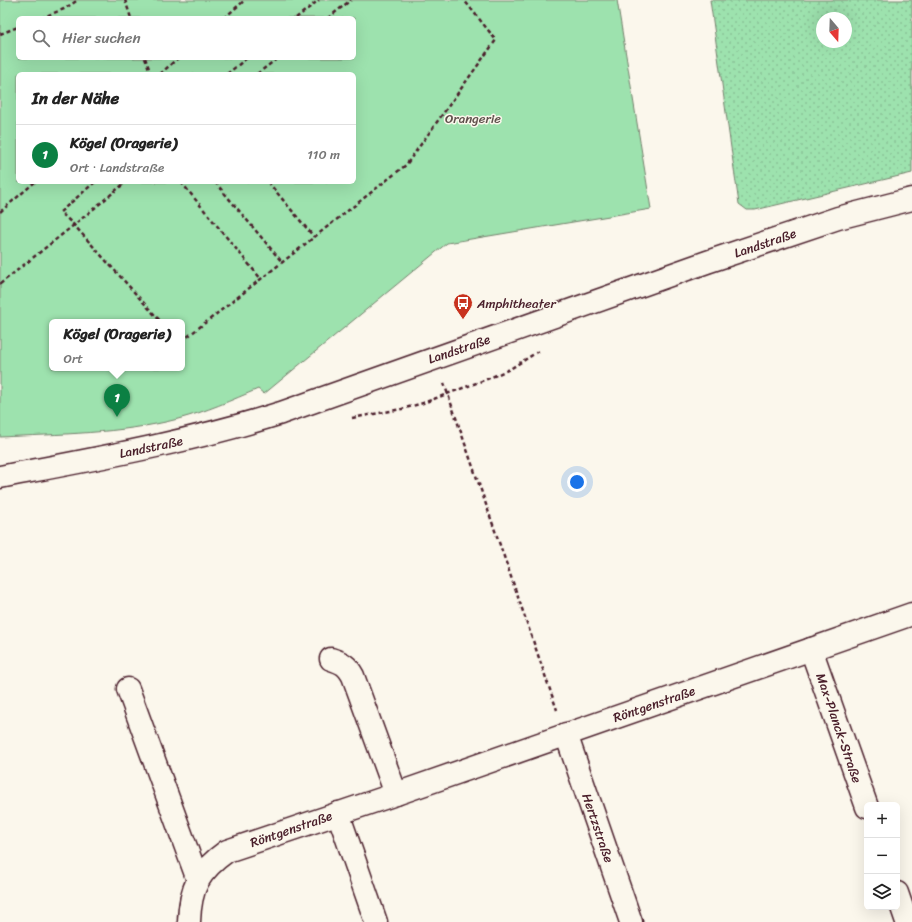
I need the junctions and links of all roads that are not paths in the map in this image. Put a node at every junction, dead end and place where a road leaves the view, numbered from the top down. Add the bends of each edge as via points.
1 (912, 199) edge
2 (0, 477) edge
3 (912, 614) edge
4 (811, 649) junction
5 (331, 658) dead end
6 (128, 689) dead end
7 (566, 734) junction
8 (396, 794) junction
9 (865, 802) edge
10 (338, 813) junction
11 (198, 880) junction
12 (900, 901) edge
13 (189, 922) edge
14 (376, 922) edge
15 (630, 922) edge
16 (907, 922) edge

1 - 2 street, Landstraße via 831,221 707,262 240,426 178,442
3 - 4 street, Röntgenstraße
4 - 7 street, Röntgenstraße
4 - 9 street, Max-Planck-Straße
5 - 8 street via 348,666 354,676
6 - 11 street
7 - 8 street, Röntgenstraße
7 - 15 street, Hertzstraße
8 - 10 street, Röntgenstraße
10 - 11 street, Röntgenstraße via 228,851 212,862
10 - 14 street
11 - 13 street, Röntgenstraße via 189,910
12 - 16 street

